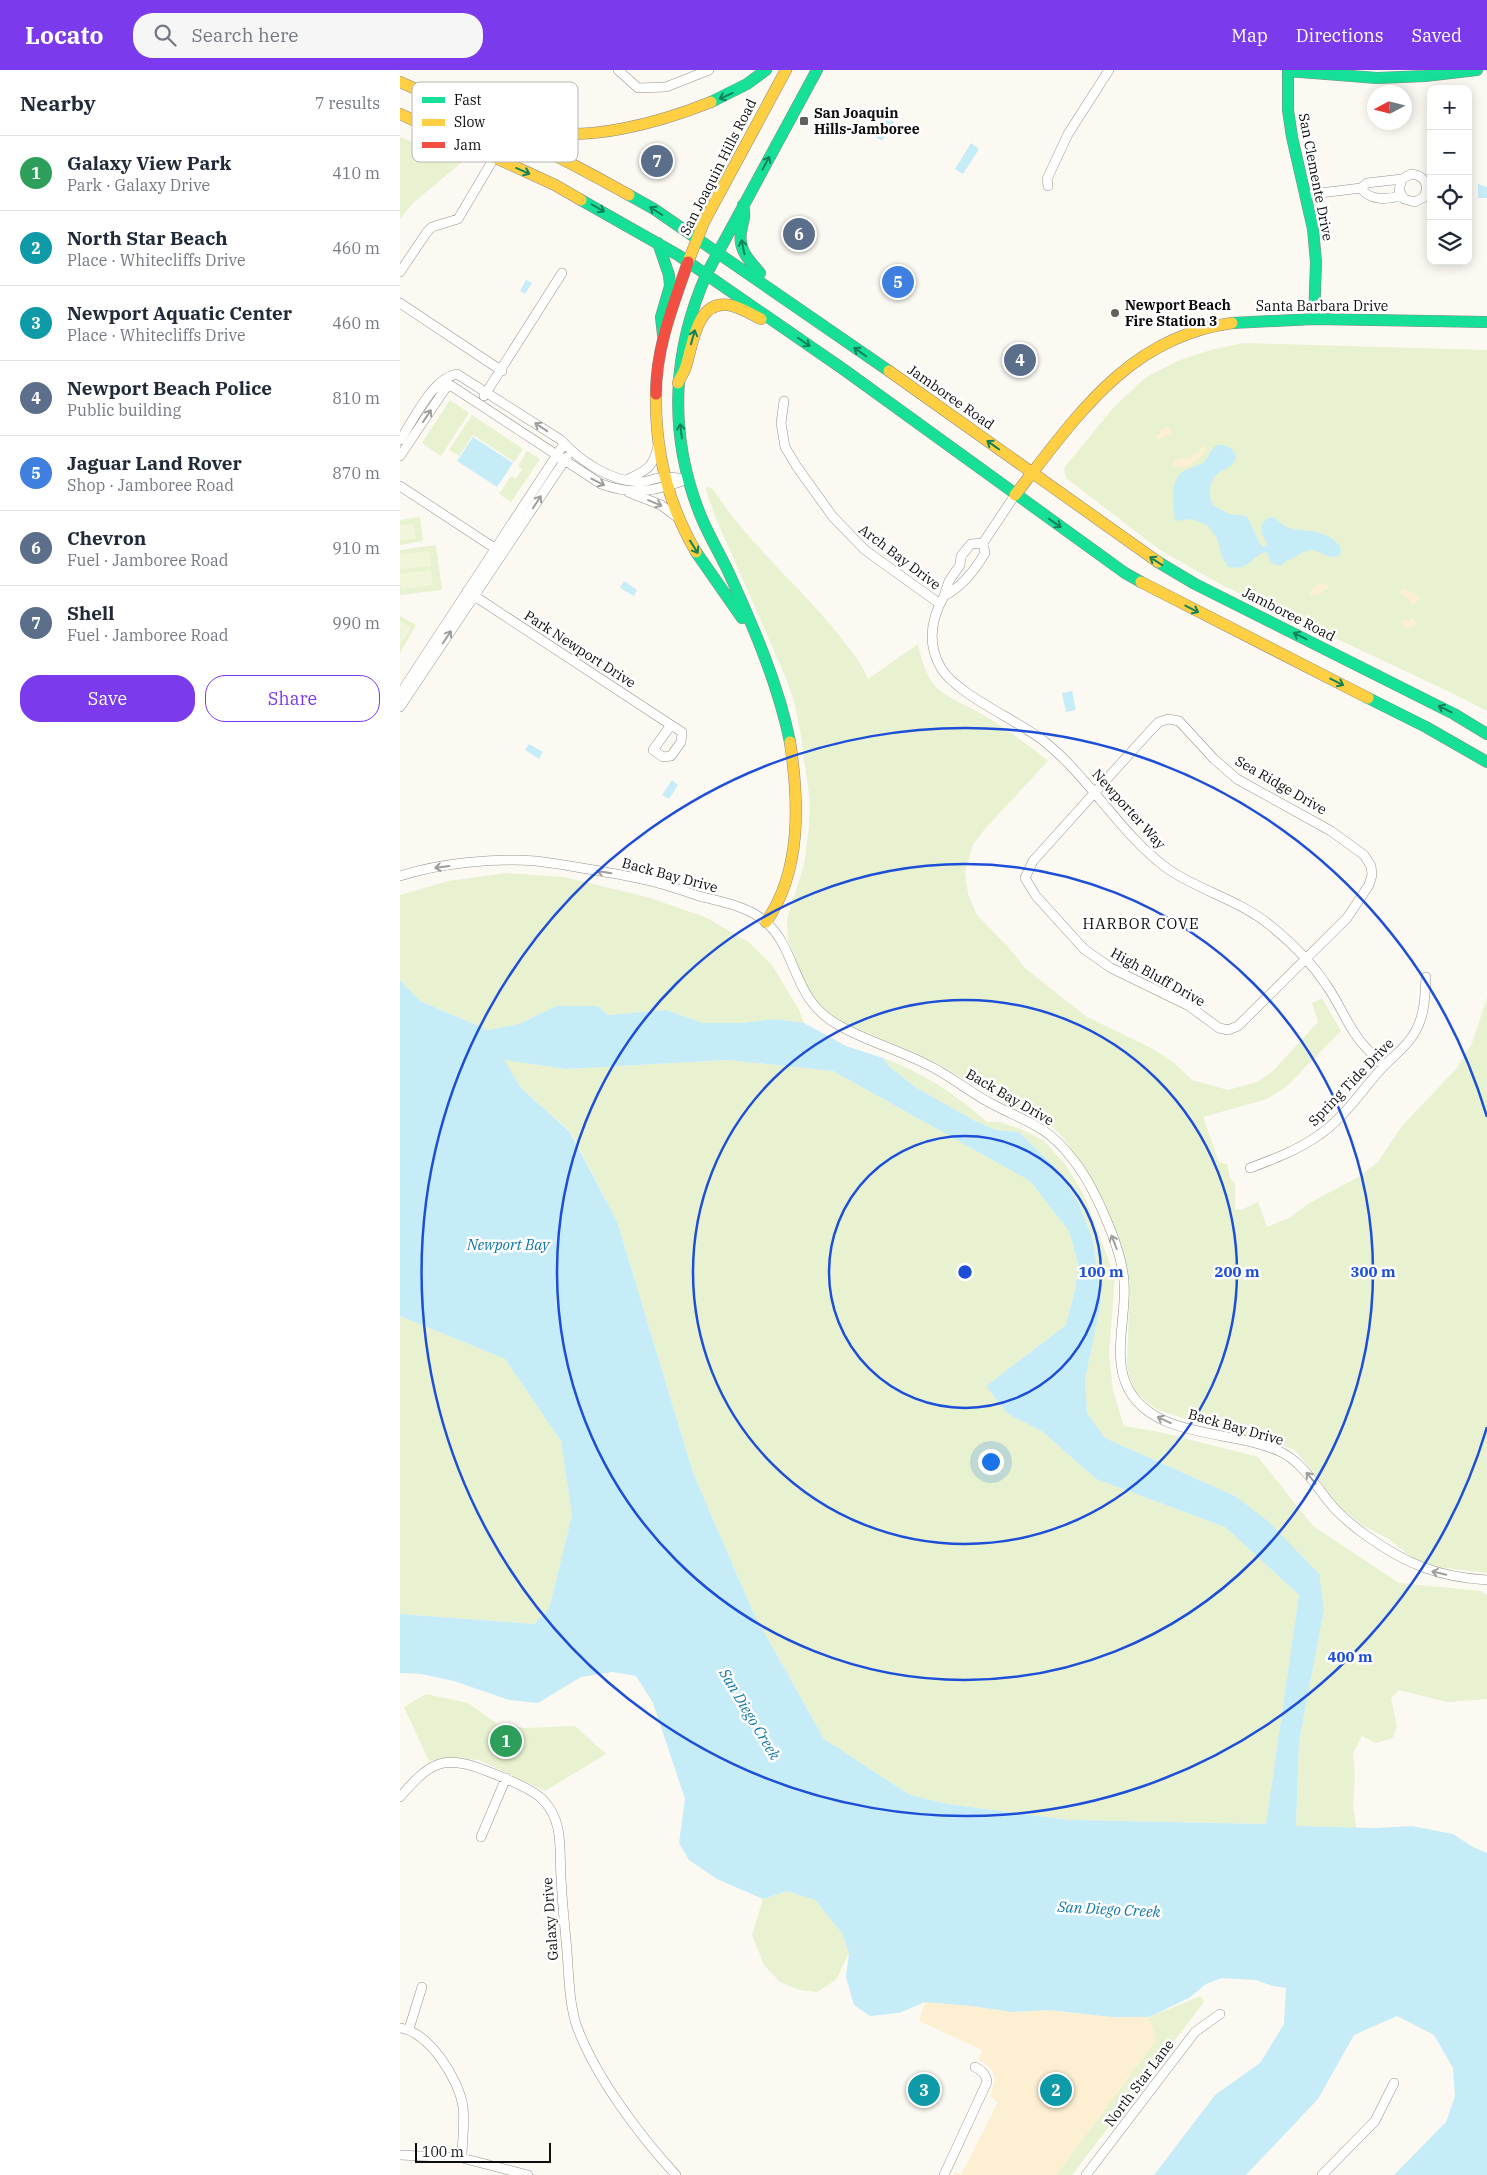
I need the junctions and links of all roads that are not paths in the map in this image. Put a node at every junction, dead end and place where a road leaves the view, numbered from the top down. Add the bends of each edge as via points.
1 (618, 70) edge
2 (709, 70) edge
3 (766, 70) edge
4 (786, 70) edge
5 (817, 70) edge
6 (1109, 70) edge
7 (1477, 70) edge
8 (1288, 71) edge
9 (400, 72) edge
10 (400, 82) edge
11 (423, 82) edge
12 (412, 87) edge
13 (400, 114) edge
14 (412, 120) edge
15 (578, 135) edge
16 (492, 162) edge
17 (503, 162) edge
18 (572, 162) edge
19 (1402, 179) junction
20 (1048, 186) dead end
21 (1361, 188) junction
22 (1304, 195) junction
23 (1401, 195) junction
24 (743, 206) junction
25 (697, 237) junction
26 (658, 243) junction
27 (718, 251) junction
28 (688, 262) junction
29 (400, 272) edge
30 (562, 273) dead end
31 (707, 274) junction
32 (764, 283) junction
33 (400, 303) edge
34 (1314, 320) junction
35 (1487, 322) edge
36 (788, 331) junction
37 (663, 334) junction
38 (502, 371) junction
39 (449, 376) junction
40 (678, 383) junction
41 (450, 386) junction
42 (487, 392) junction
43 (784, 401) dead end
44 (479, 403) junction
45 (400, 440) edge
46 (658, 442) junction
47 (564, 444) junction
48 (571, 451) junction
49 (556, 455) junction
50 (400, 456) edge
51 (564, 460) junction
52 (1033, 474) junction
53 (688, 479) junction
54 (626, 480) junction
55 (666, 482) junction
56 (400, 486) edge
57 (628, 492) junction
58 (1015, 495) junction
59 (680, 520) junction
60 (983, 543) junction
61 (499, 551) junction
62 (960, 564) junction
63 (970, 572) junction
64 (471, 593) junction
65 (942, 600) junction
66 (757, 641) junction
67 (400, 694) edge
68 (400, 706) edge
69 (671, 725) dead end
70 (1487, 734) edge
71 (1487, 762) edge
72 (1094, 792) junction
73 (400, 876) edge
74 (766, 922) junction
75 (1305, 958) junction
76 (1426, 977) dead end
77 (1384, 1066) junction
78 (1250, 1168) dead end
79 (1487, 1580) edge
80 (506, 1778) junction
81 (400, 1797) edge
82 (481, 1837) dead end
83 (422, 1987) dead end
84 (1220, 2014) dead end
85 (405, 2029) edge
86 (975, 2066) dead end
87 (1394, 2084) dead end
88 (400, 2155) edge
89 (462, 2158) junction
90 (528, 2175) edge
91 (676, 2175) edge
92 (944, 2175) edge
93 (1086, 2175) edge
94 (1322, 2175) edge

1 - 2 street via 638,88 666,87
3 -> 15 main road via 739,90 709,103 616,130
4 - 25 main road, San Joaquin Hills Road
24 -> 5 main road, San Joaquin Hills Road
6 - 20 street via 1068,134 1047,179
7 - 8 main road via 1377,78
8 - 22 main road, San Clemente Drive via 1288,110
11 -> 9 main road
12 -> 10 main road, Jamboree Road
13 - 14 main road
16 - 29 street via 458,219 427,232
17 -> 26 main road via 562,189
25 -> 18 main road, Jamboree Road
19 - 21 street via 1371,182
19 - 23 street
19 - 23 street via 1417,174 1427,187 1424,197 1415,202 1409,202
21 - 22 street
21 - 23 street via 1368,196 1391,198
22 - 34 main road, San Clemente Drive via 1316,262
24 - 27 main road, San Joaquin Hills Road
32 -> 24 main road via 741,246 746,218
25 - 27 main road, Jamboree Road
25 - 28 main road, San Joaquin Hills Road
26 - 28 main road
26 - 37 main road via 670,286 662,317
27 - 31 main road, San Joaquin Hills Road
27 - 32 main road, Jamboree Road
28 - 31 main road
28 - 37 main road, San Joaquin Hills Road
30 - 38 street
31 - 36 main road
31 - 40 main road, San Joaquin Hills Road via 698,290 684,333
52 -> 32 main road, Jamboree Road
33 - 38 street
34 - 35 main road, Santa Barbara Drive
34 - 52 main road, Santa Barbara Drive via 1219,325 1178,338 1140,357 1095,396
40 -> 36 main road via 686,368 696,328 716,306 732,306
36 -> 58 main road
37 - 46 main road, San Joaquin Hills Road via 657,368
38 - 42 street
39 - 41 street
39 - 42 street via 458,374
39 - 45 street via 437,385
53 -> 40 main road, San Joaquin Hills Road
41 - 44 street
50 -> 41 street
42 - 44 street
47 -> 42 street
43 - 65 street, Arch Bay Drive via 781,423 786,447 832,517 865,550
44 - 49 street
46 - 54 street via 654,459 646,470
46 - 55 main road, San Joaquin Hills Road
47 - 48 street
47 - 49 street
48 - 51 street
48 - 54 street via 601,471
49 - 51 street
49 - 61 street
51 -> 57 street via 601,484
61 -> 51 street
52 - 58 main road, Santa Barbara Drive
70 -> 52 main road, Jamboree Road via 1454,714 1195,584 1154,560
53 - 55 street
53 - 66 main road, San Joaquin Hills Road
54 - 55 street
55 - 57 street
55 - 59 main road, San Joaquin Hills Road
56 - 61 street
57 -> 59 street via 661,506
58 - 60 street, Newporter Way
58 -> 71 main road via 1125,573 1426,727
59 -> 66 main road, San Joaquin Hills Road via 707,568
60 - 62 street, Newporter Way via 971,544
60 - 63 street, Newporter Way via 985,553
61 - 64 street
62 - 63 street
62 - 65 street, Newporter Way via 948,582
63 - 65 street, Newporter Way via 958,589
64 - 67 street
68 -> 64 street
64 - 69 street, Park Newport Drive
65 - 72 street, Newporter Way via 934,618 932,641 935,656 946,675 1044,741
66 - 74 main road, San Joaquin Hills Road via 785,713 796,810 793,850 787,873 776,910
72 - 75 street, Newporter Way via 1154,858 1184,878 1256,915
72 - 75 street, Sea Ridge Drive via 1159,722 1168,719 1179,721 1237,779 1348,842 1364,855 1371,866 1369,885 1347,918
72 - 75 street, High Bluff Drive via 1033,861 1024,878 1084,949 1111,968 1189,1006 1219,1028 1228,1030 1238,1026
74 -> 73 street, Back Bay Drive via 737,906 656,882 545,862 451,866
79 -> 74 street, Back Bay Drive via 1442,1574 1395,1555 1344,1519 1310,1475 1278,1451 1173,1424 1154,1416 1140,1404 1128,1388 1122,1371 1124,1285 1121,1263 1091,1188 1073,1159 1043,1129 994,1105 928,1064 828,1020 811,1003 781,942
75 - 77 street, Newporter Way via 1328,987 1359,1040
76 - 77 street, Spring Tide Drive via 1423,1014 1415,1033
77 - 78 street, Spring Tide Drive via 1321,1134 1302,1147
80 - 81 street, Galaxy Drive via 464,1762 450,1762 420,1774
80 - 82 street
80 - 91 street, Galaxy Drive via 543,1799 554,1814 560,1836 569,1986 586,2050 626,2112
83 - 85 street
84 - 93 street, North Star Lane via 1195,2032
85 - 89 street via 435,2051 454,2079 463,2107
86 - 92 street via 986,2076 987,2082
87 - 94 street via 1375,2121
88 - 89 street
89 - 90 street

